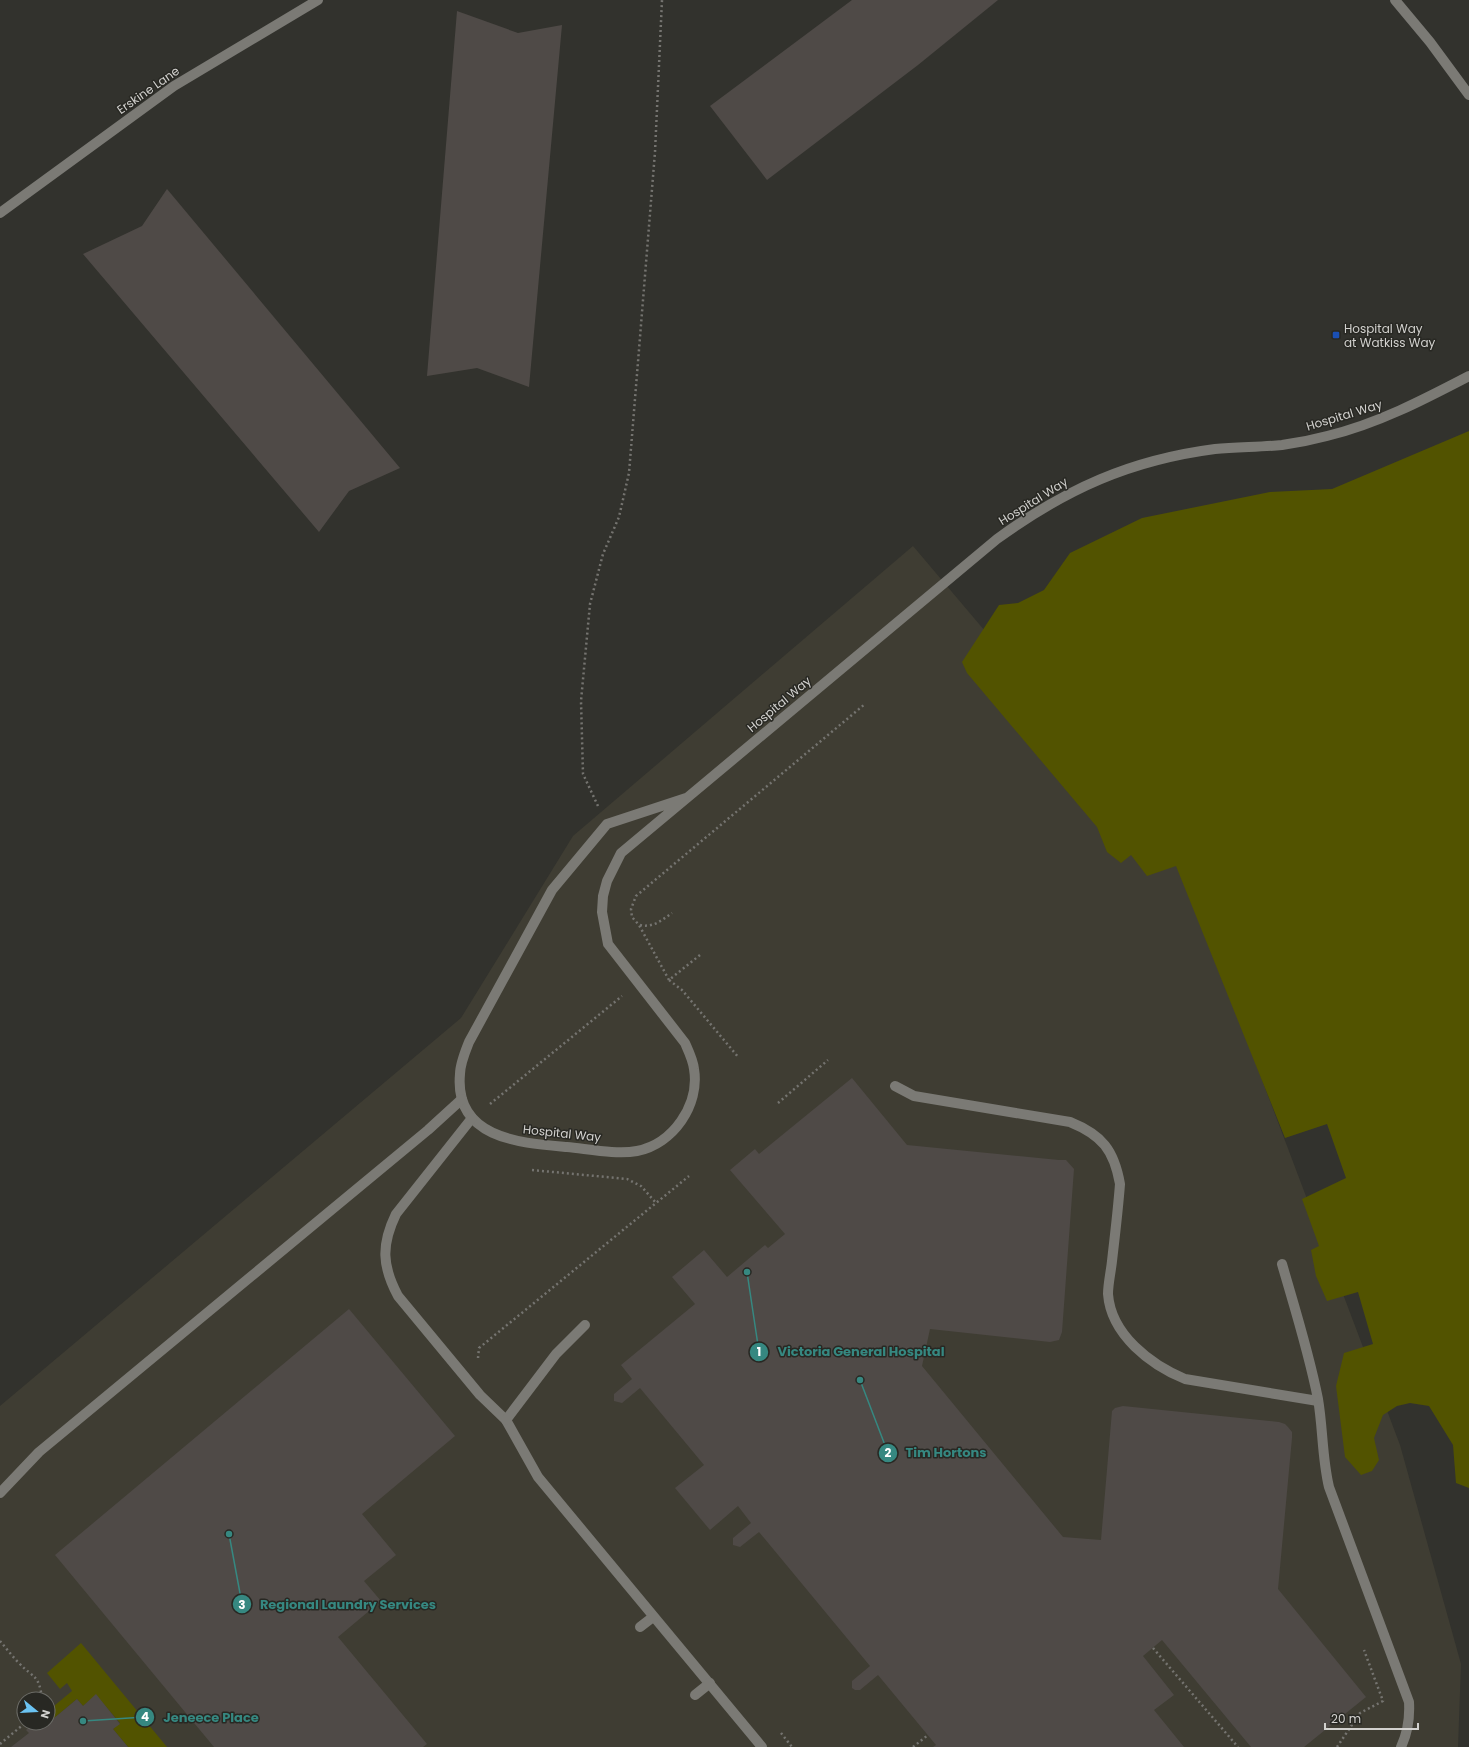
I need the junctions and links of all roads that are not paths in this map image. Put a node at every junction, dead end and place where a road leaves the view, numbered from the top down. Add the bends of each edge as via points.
1 (318, 0) edge
2 (1395, 0) edge
3 (1469, 95) edge
4 (0, 214) edge
5 (1469, 376) edge
6 (686, 798) junction
7 (896, 1086) dead end
8 (462, 1099) junction
9 (472, 1118) junction
10 (1282, 1264) dead end
11 (585, 1325) dead end
12 (1318, 1401) junction
13 (506, 1420) junction
14 (0, 1493) edge
15 (653, 1616) junction
16 (640, 1627) dead end
17 (710, 1683) junction
18 (695, 1695) dead end
19 (762, 1747) edge
20 (1401, 1747) edge

1 - 4 street, Erskine Lane via 174,86
2 - 3 street
5 - 6 street, Hospital Way via 1394,414 1327,436 1284,445 1216,449 1173,456 1130,467 1057,499 997,539
6 - 8 street, Hospital Way via 607,824 552,890 469,1042 460,1073 459,1089
6 - 9 street, Hospital Way via 622,853 607,881 602,912 608,944 685,1043 691,1056 695,1084 686,1115 660,1142 645,1149 626,1152 531,1144 501,1138 486,1131
7 - 12 street via 914,1096 1070,1122 1086,1128 1110,1151 1117,1167 1120,1184 1108,1294 1114,1316 1134,1346 1148,1360 1185,1379
8 - 9 street, Hospital Way
8 - 14 street via 428,1130 39,1452
9 - 13 street via 396,1214 388,1230 386,1264 390,1281 398,1296 480,1395
10 - 12 street via 1306,1343
11 - 13 street via 556,1354
12 - 20 street via 1329,1487 1409,1702 1410,1718
13 - 15 street via 538,1477
15 - 16 street
15 - 17 street
17 - 18 street
17 - 19 street

